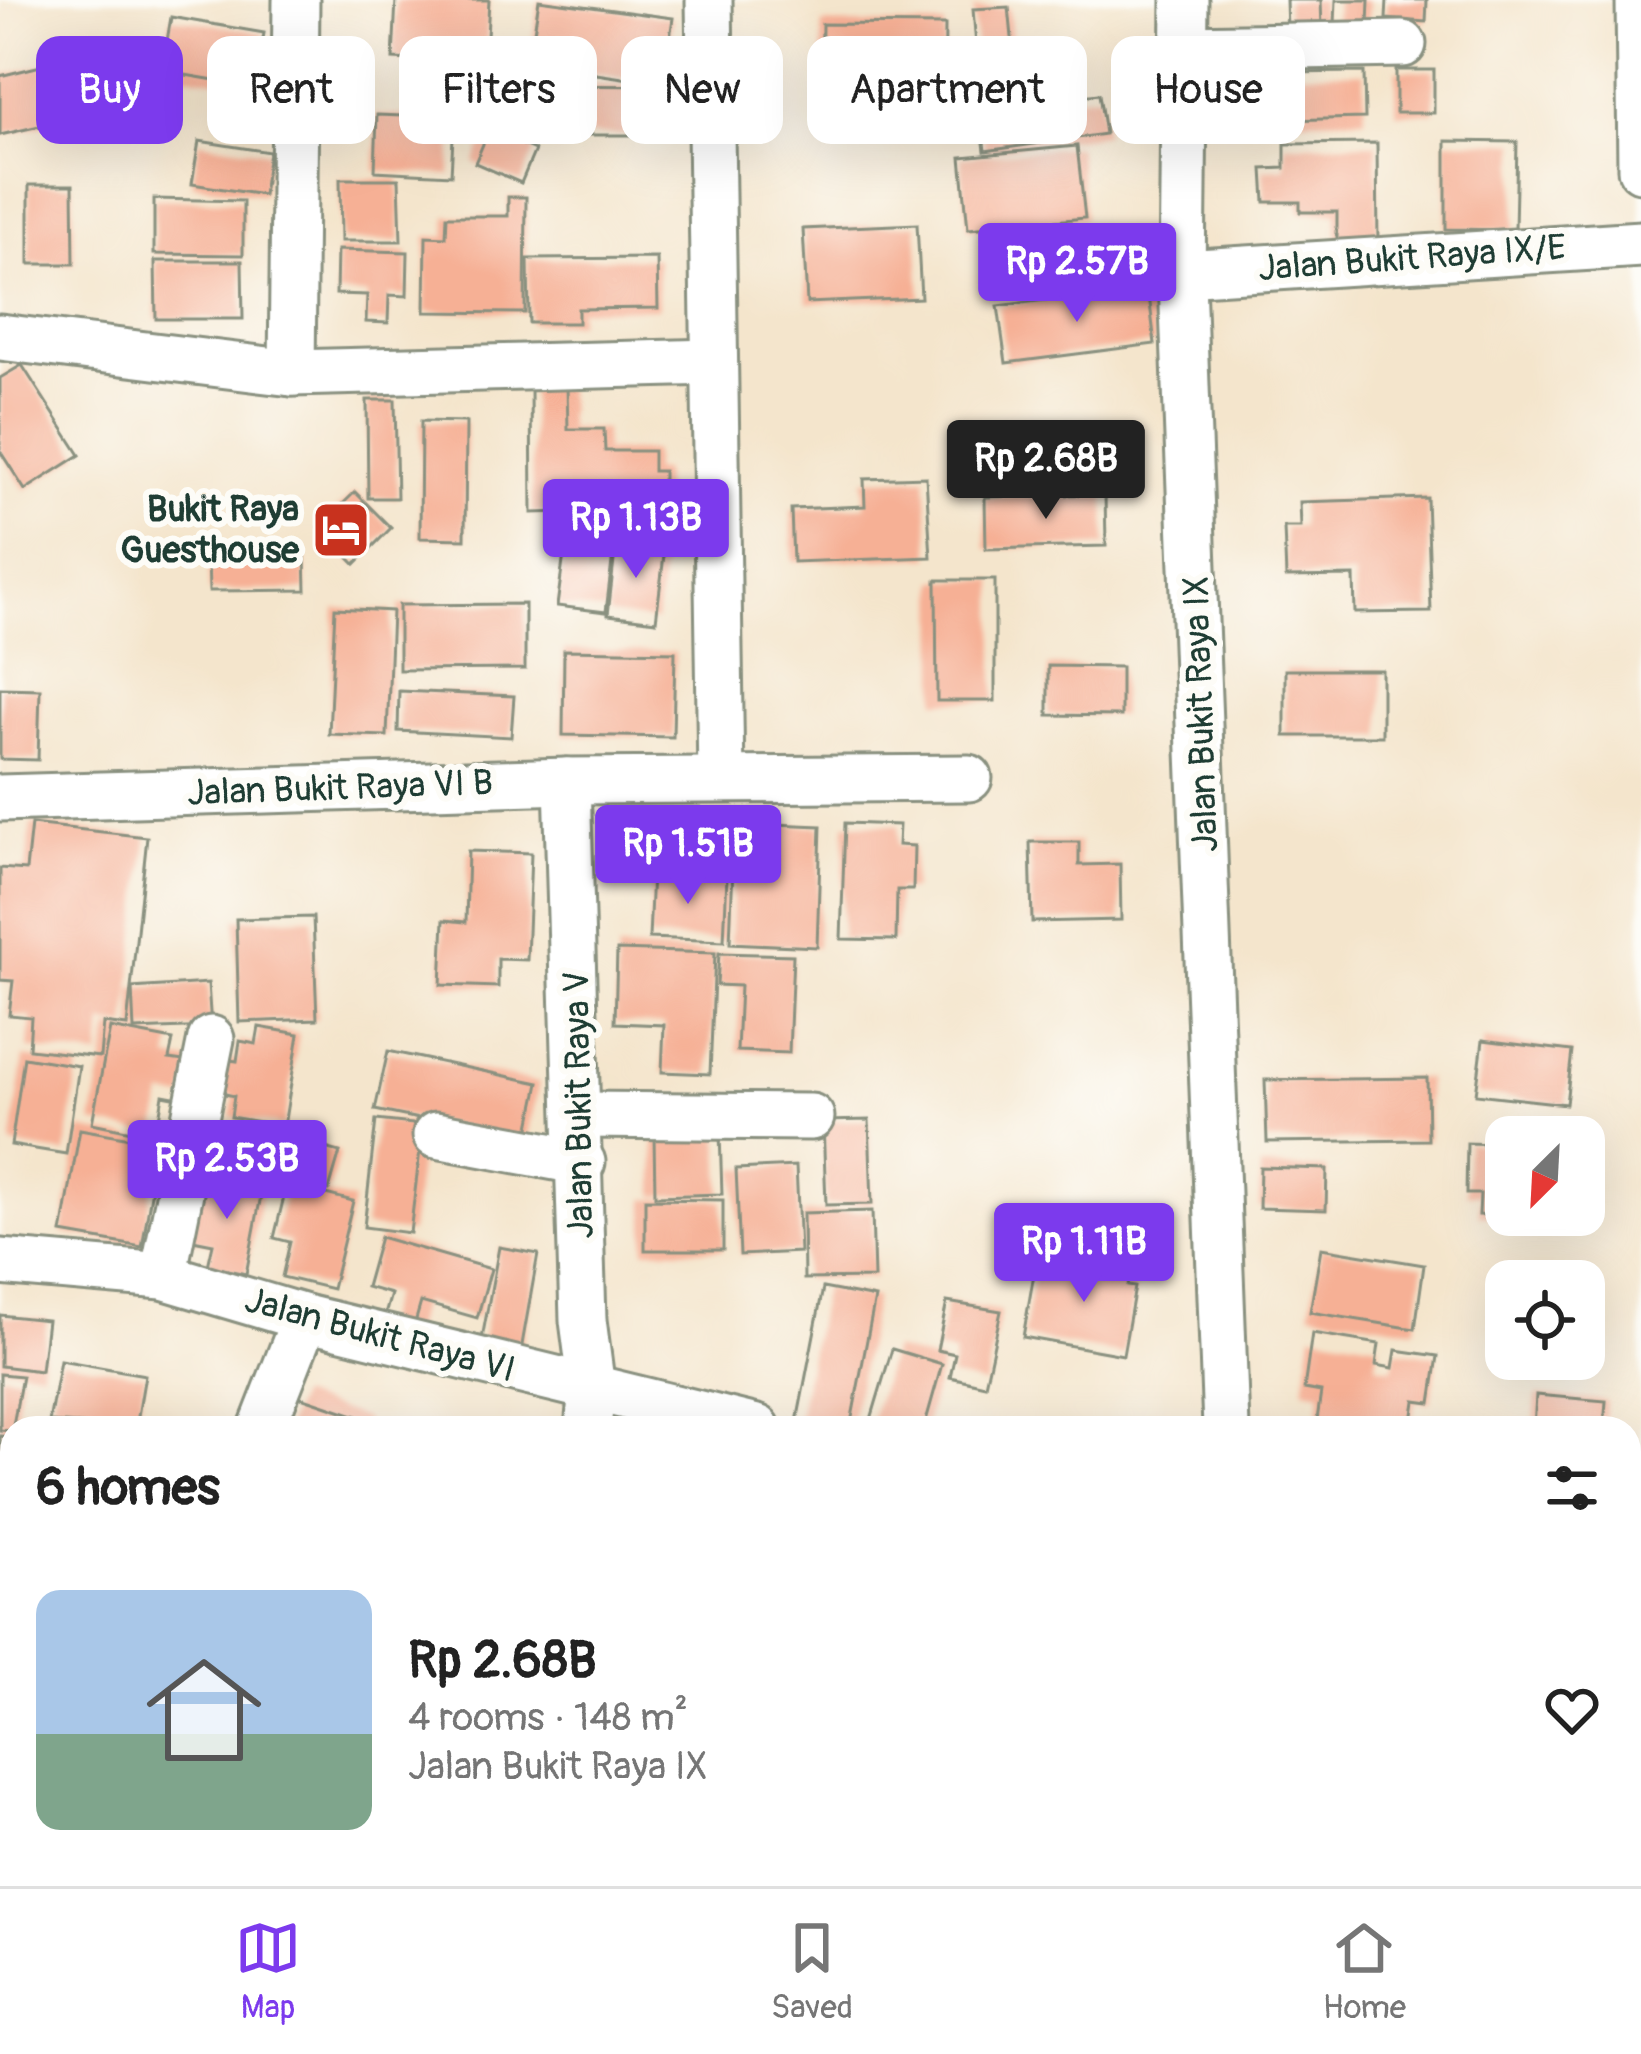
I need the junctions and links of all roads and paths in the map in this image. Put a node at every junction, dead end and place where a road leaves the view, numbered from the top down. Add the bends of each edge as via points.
1 (296, 0) edge
2 (709, 0) edge
3 (1185, 0) edge
4 (1639, 0) edge
5 (1184, 36) edge
6 (1403, 44) dead end
7 (1305, 46) edge
8 (1183, 144) edge
9 (1641, 169) edge
10 (1641, 244) edge
11 (1182, 273) junction
12 (0, 337) edge
13 (714, 362) junction
14 (292, 373) junction
15 (969, 778) dead end
16 (721, 779) junction
17 (567, 781) junction
18 (0, 798) edge
19 (211, 1039) dead end
20 (581, 1115) junction
21 (811, 1117) dead end
22 (436, 1135) dead end
23 (581, 1162) junction
24 (0, 1262) edge
25 (163, 1276) junction
26 (305, 1318) junction
27 (590, 1409) edge
28 (267, 1416) edge
29 (652, 1416) edge
30 (1226, 1416) edge

1 - 14 street
2 - 13 street
3 - 5 street, Jalan Bukit Raya IX
4 - 9 street
6 - 7 street
8 - 11 street, Jalan Bukit Raya IX
10 - 11 street, Jalan Bukit Raya IX/E
11 - 30 street, Jalan Bukit Raya IX
12 - 14 street
13 - 14 street
13 - 16 street
15 - 16 street, Jalan Bukit Raya VI B
16 - 17 street, Jalan Bukit Raya VI B
17 - 18 street, Jalan Bukit Raya VI B
17 - 20 street, Jalan Bukit Raya V
19 - 25 street
20 - 21 street
20 - 23 street, Jalan Bukit Raya V
22 - 23 street
23 - 27 street, Jalan Bukit Raya V
24 - 25 street, Jalan Bukit Raya VI
25 - 26 street, Jalan Bukit Raya VI
26 - 27 street, Jalan Bukit Raya VI
26 - 28 street
27 - 29 street, Jalan Bukit Raya VI

